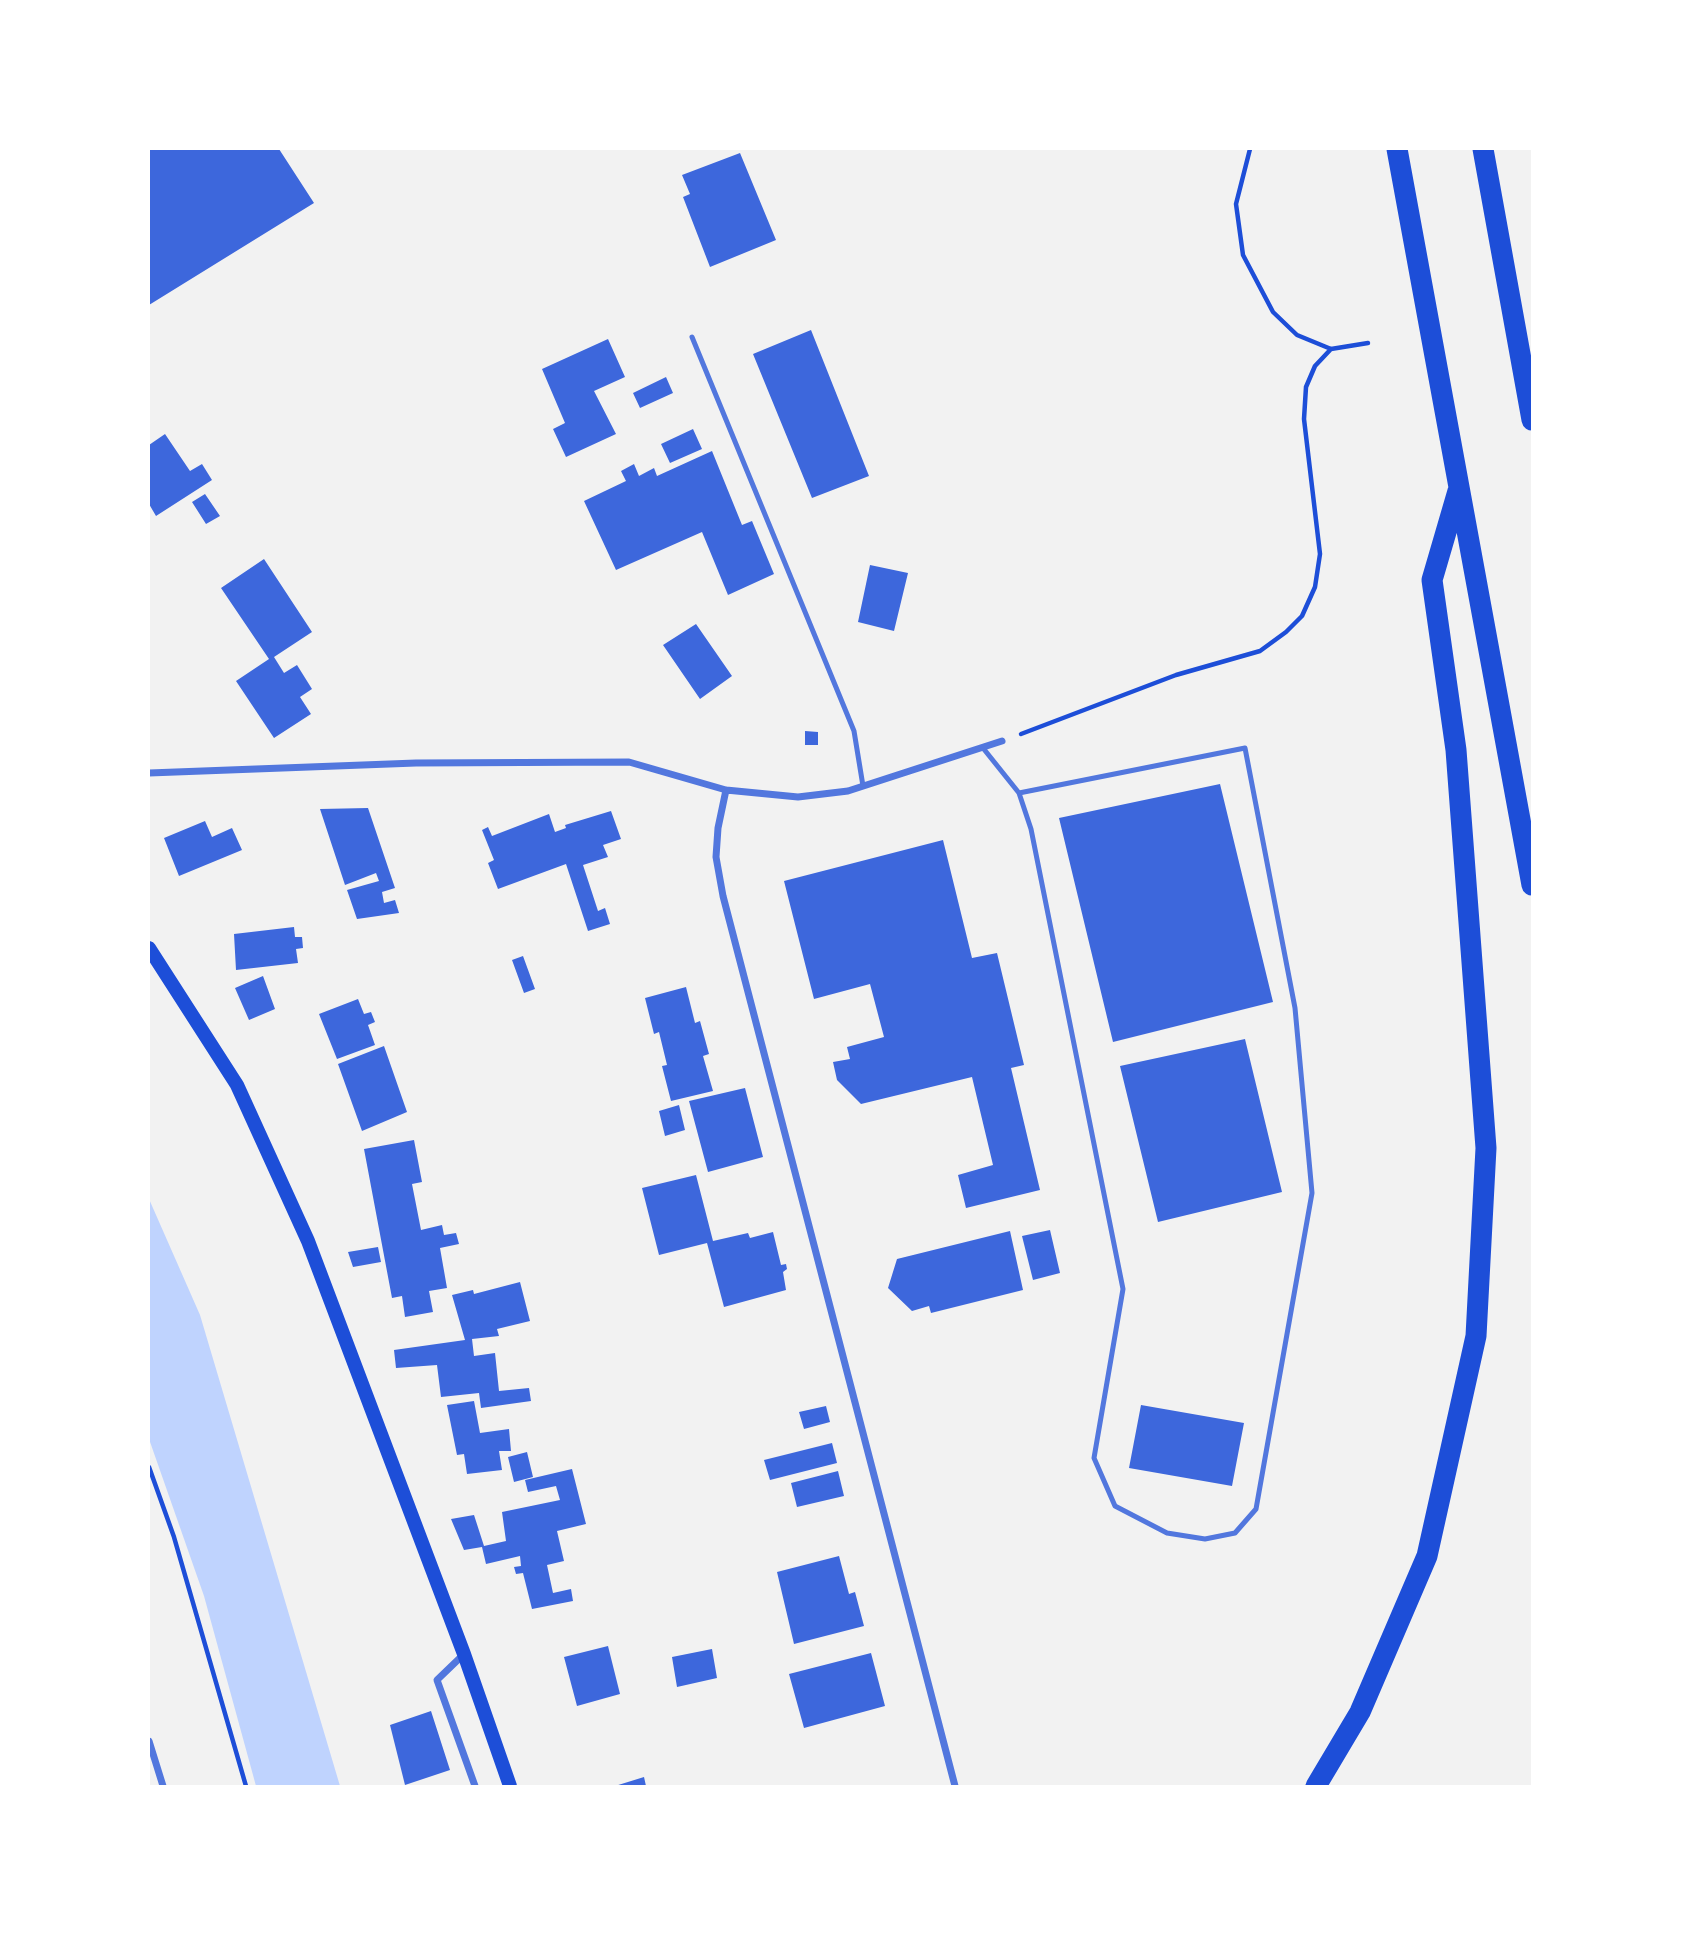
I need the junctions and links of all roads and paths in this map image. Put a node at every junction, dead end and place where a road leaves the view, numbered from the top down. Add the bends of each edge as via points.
1 (1250, 149) edge
2 (1397, 149) edge
3 (1483, 149) edge
4 (692, 337) dead end
5 (1368, 343) dead end
6 (1331, 349) junction
7 (1532, 420) edge
8 (1458, 491) junction
9 (1002, 741) joint
10 (983, 748) junction
11 (149, 773) edge
12 (863, 786) junction
13 (726, 790) junction
14 (1019, 793) junction
15 (1532, 885) edge
16 (149, 948) edge
17 (149, 1467) edge
18 (464, 1654) junction
19 (149, 1741) edge
20 (163, 1786) edge
21 (246, 1786) edge
22 (475, 1786) edge
23 (510, 1786) edge
24 (955, 1786) edge
25 (1317, 1786) edge

1 - 6 path via 1236,204 1243,255 1283,325
2 - 8 highway
3 - 7 highway
4 - 12 lane via 854,731
5 - 6 path
6 - 9 path via 1315,366 1306,387 1304,419 1320,554 1315,587 1302,616 1260,651 1176,675
8 - 15 highway
8 - 25 highway via 1433,580 1456,750 1486,1148 1476,1336 1427,1556 1360,1712
9 - 10 street
10 - 12 street
10 - 14 lane
11 - 13 street via 416,763 629,762
12 - 13 street via 798,797
13 - 24 street via 716,857 723,896
14 - 14 lane via 1031,829 1123,1289 1094,1458 1115,1506 1167,1533 1205,1539 1235,1533 1256,1509 1312,1193 1295,1008 1245,748
16 - 18 main road via 237,1085 308,1241
17 - 21 path via 174,1537
18 - 22 street via 437,1680
18 - 23 main road
19 - 20 street

